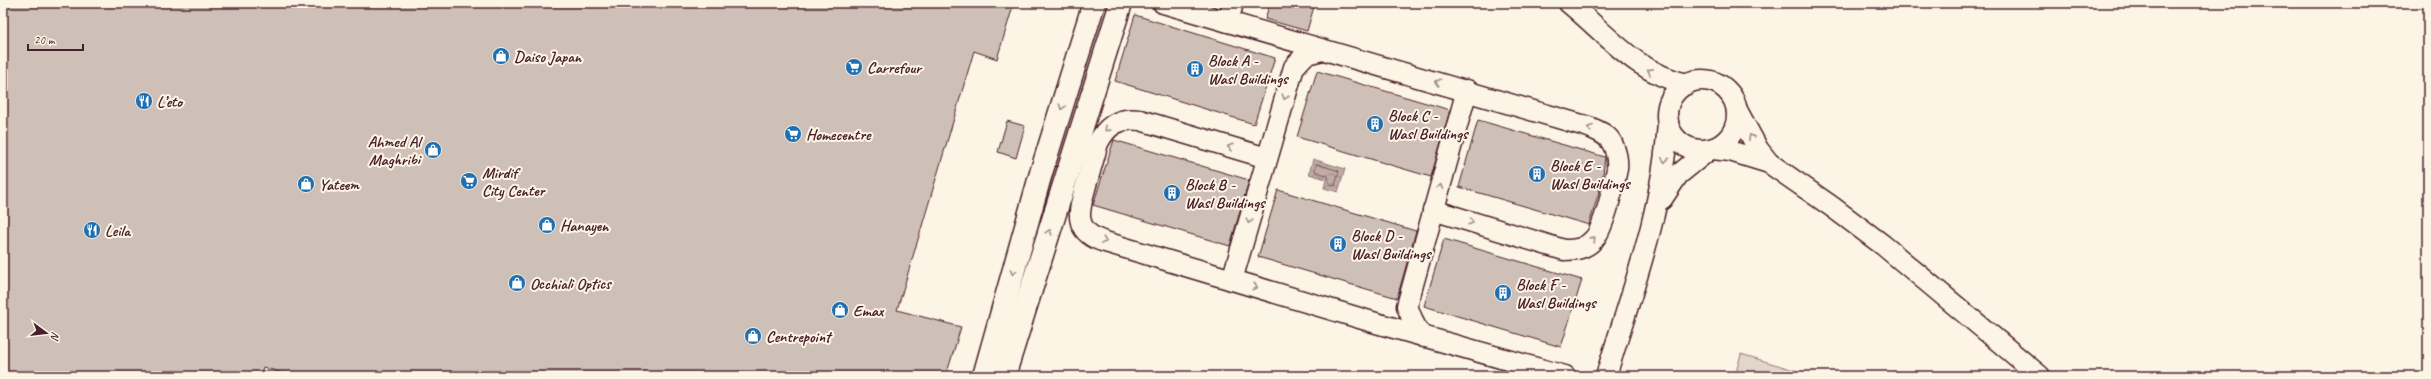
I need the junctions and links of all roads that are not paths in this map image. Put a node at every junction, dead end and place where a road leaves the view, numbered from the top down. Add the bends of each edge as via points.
1 (1094, 3) edge
2 (1107, 3) edge
3 (1121, 3) edge
4 (1163, 3) edge
5 (1233, 3) edge
6 (1569, 3) edge
7 (1228, 22) junction
8 (1324, 50) junction
9 (1687, 84) junction
10 (1467, 90) junction
11 (1737, 110) junction
12 (1668, 121) junction
13 (1079, 130) junction
14 (1711, 149) junction
15 (1267, 158) junction
16 (1769, 163) junction
17 (1433, 210) junction
18 (1656, 210) junction
19 (1024, 236) junction
20 (1232, 280) junction
21 (1407, 306) junction
22 (1376, 323) junction
23 (1424, 337) junction
24 (1006, 369) edge
25 (984, 376) edge
26 (1565, 376) edge
27 (1606, 376) edge
28 (2040, 376) edge

1 -> 19 street
2 - 13 street via 1079,99
3 - 13 street
4 - 7 street
5 - 7 street
9 -> 6 street via 1660,76 1636,63
7 - 8 street
10 -> 8 street
8 -> 15 street via 1306,54 1294,67
9 - 11 street via 1702,80 1721,85 1728,92
9 - 12 street via 1670,101
17 -> 10 street
17 -> 10 street via 1564,250 1580,248 1595,239 1617,169 1617,155 1612,142 1602,132
11 - 14 street via 1737,120 1729,138
16 -> 11 street via 1758,149
12 - 14 street via 1676,139 1684,145 1693,149
12 -> 18 street via 1665,163
24 -> 13 street
14 - 16 street via 1730,151
14 - 18 street via 1678,175
15 -> 20 street
15 -> 20 street via 1130,119 1119,120 1102,133 1079,208 1082,226 1087,233 1102,241
16 - 28 street via 1883,245
17 - 21 street
18 - 27 street
19 - 24 street via 1032,248 1032,256 1013,321
19 -> 25 street
20 -> 22 street
21 - 22 street via 1393,317
21 - 23 street via 1415,326
22 - 23 street
23 - 26 street

